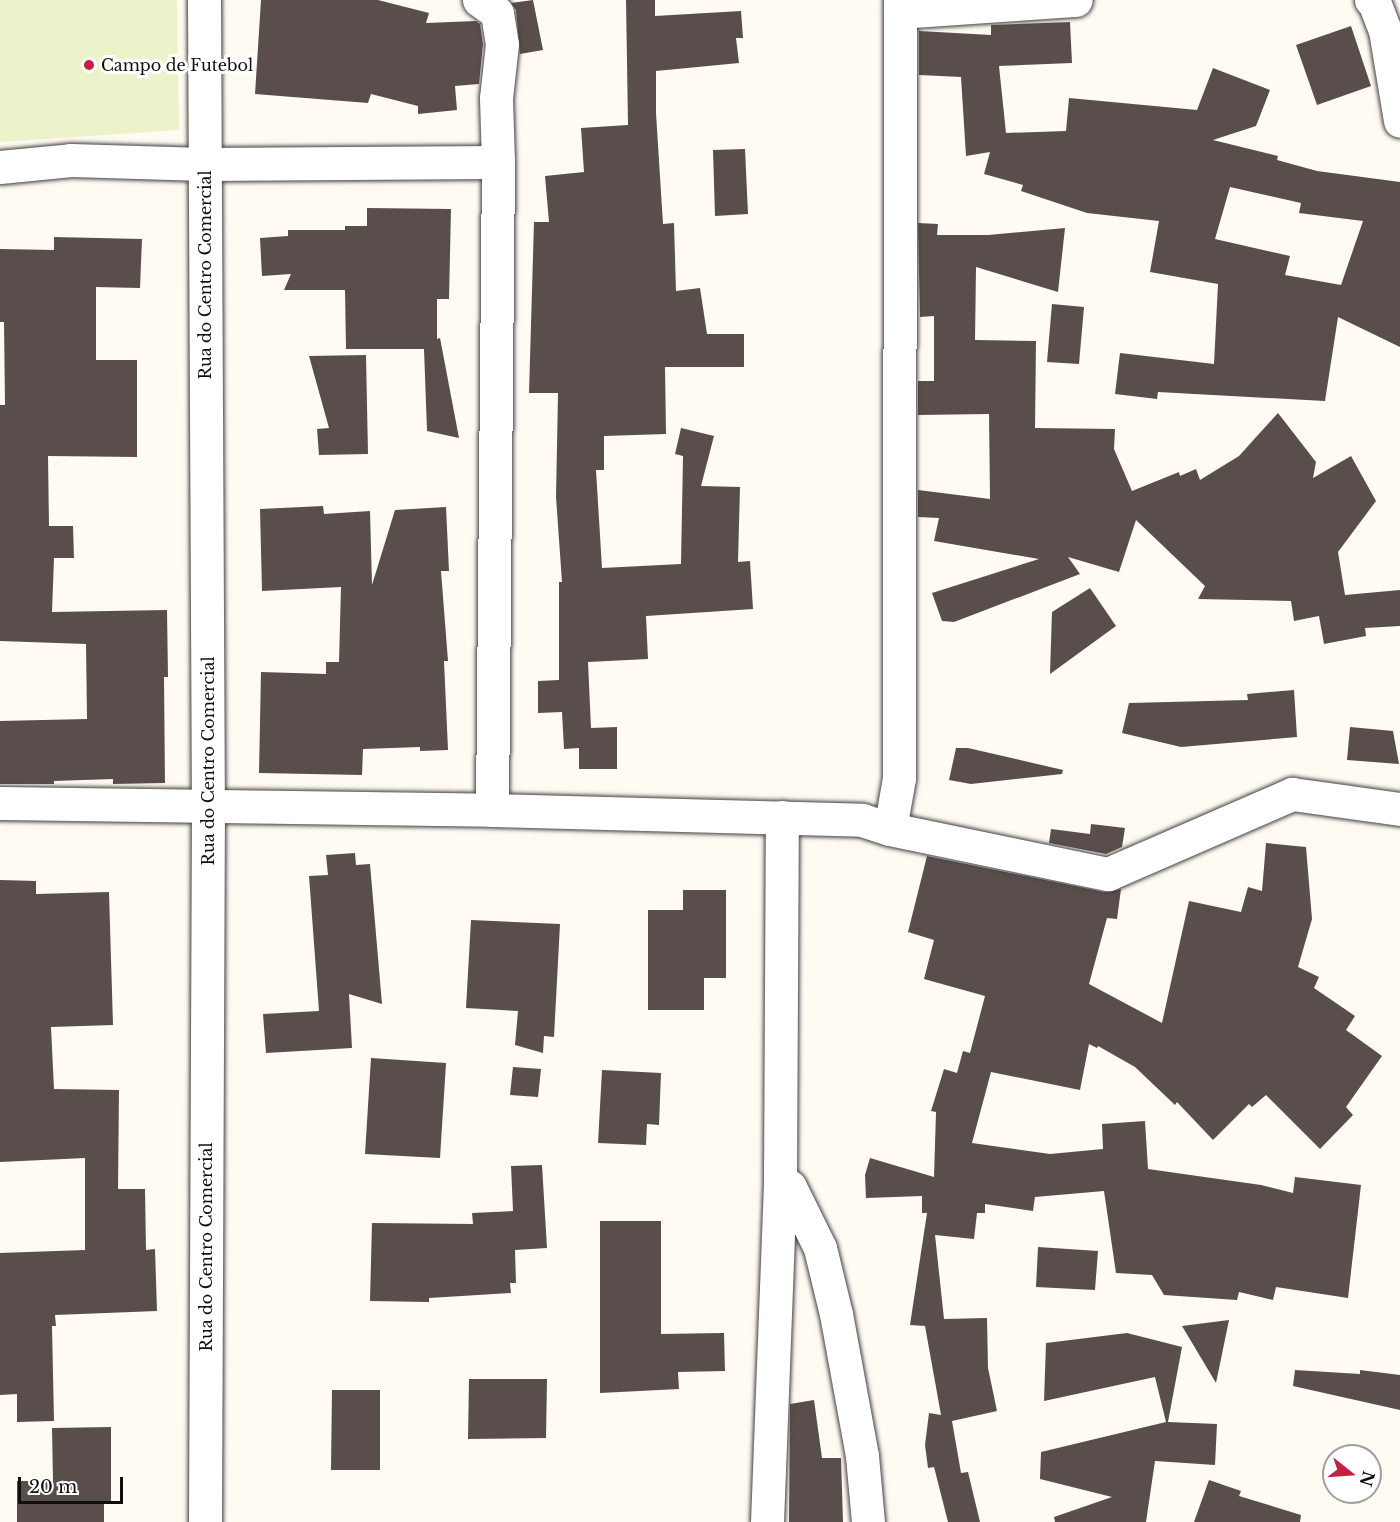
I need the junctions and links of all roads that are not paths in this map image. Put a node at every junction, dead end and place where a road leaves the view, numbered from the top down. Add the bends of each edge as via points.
1 (204, 0) edge
2 (479, 0) edge
3 (1076, 0) edge
4 (1371, 0) edge
5 (900, 6) edge
6 (1400, 121) edge
7 (498, 162) junction
8 (204, 164) junction
9 (0, 167) edge
10 (0, 803) edge
11 (208, 805) junction
12 (1400, 809) edge
13 (492, 810) junction
14 (782, 818) junction
15 (890, 829) junction
16 (780, 1179) junction
17 (205, 1522) edge
18 (767, 1522) edge
19 (868, 1522) edge

1 - 8 street, Rua do Centro Comercial
2 - 7 street via 497,13 502,44 496,98
3 - 5 street
4 - 6 street via 1385,30
5 - 15 street via 900,766
7 - 8 street
7 - 13 street
8 - 9 street via 71,160
8 - 11 street, Rua do Centro Comercial
10 - 11 street
11 - 13 street
11 - 17 street, Rua do Centro Comercial
12 - 15 street via 1292,794 1108,874
13 - 14 street
14 - 15 street via 862,820
14 - 16 street
16 - 18 street
16 - 19 street via 790,1187 820,1248 862,1456

